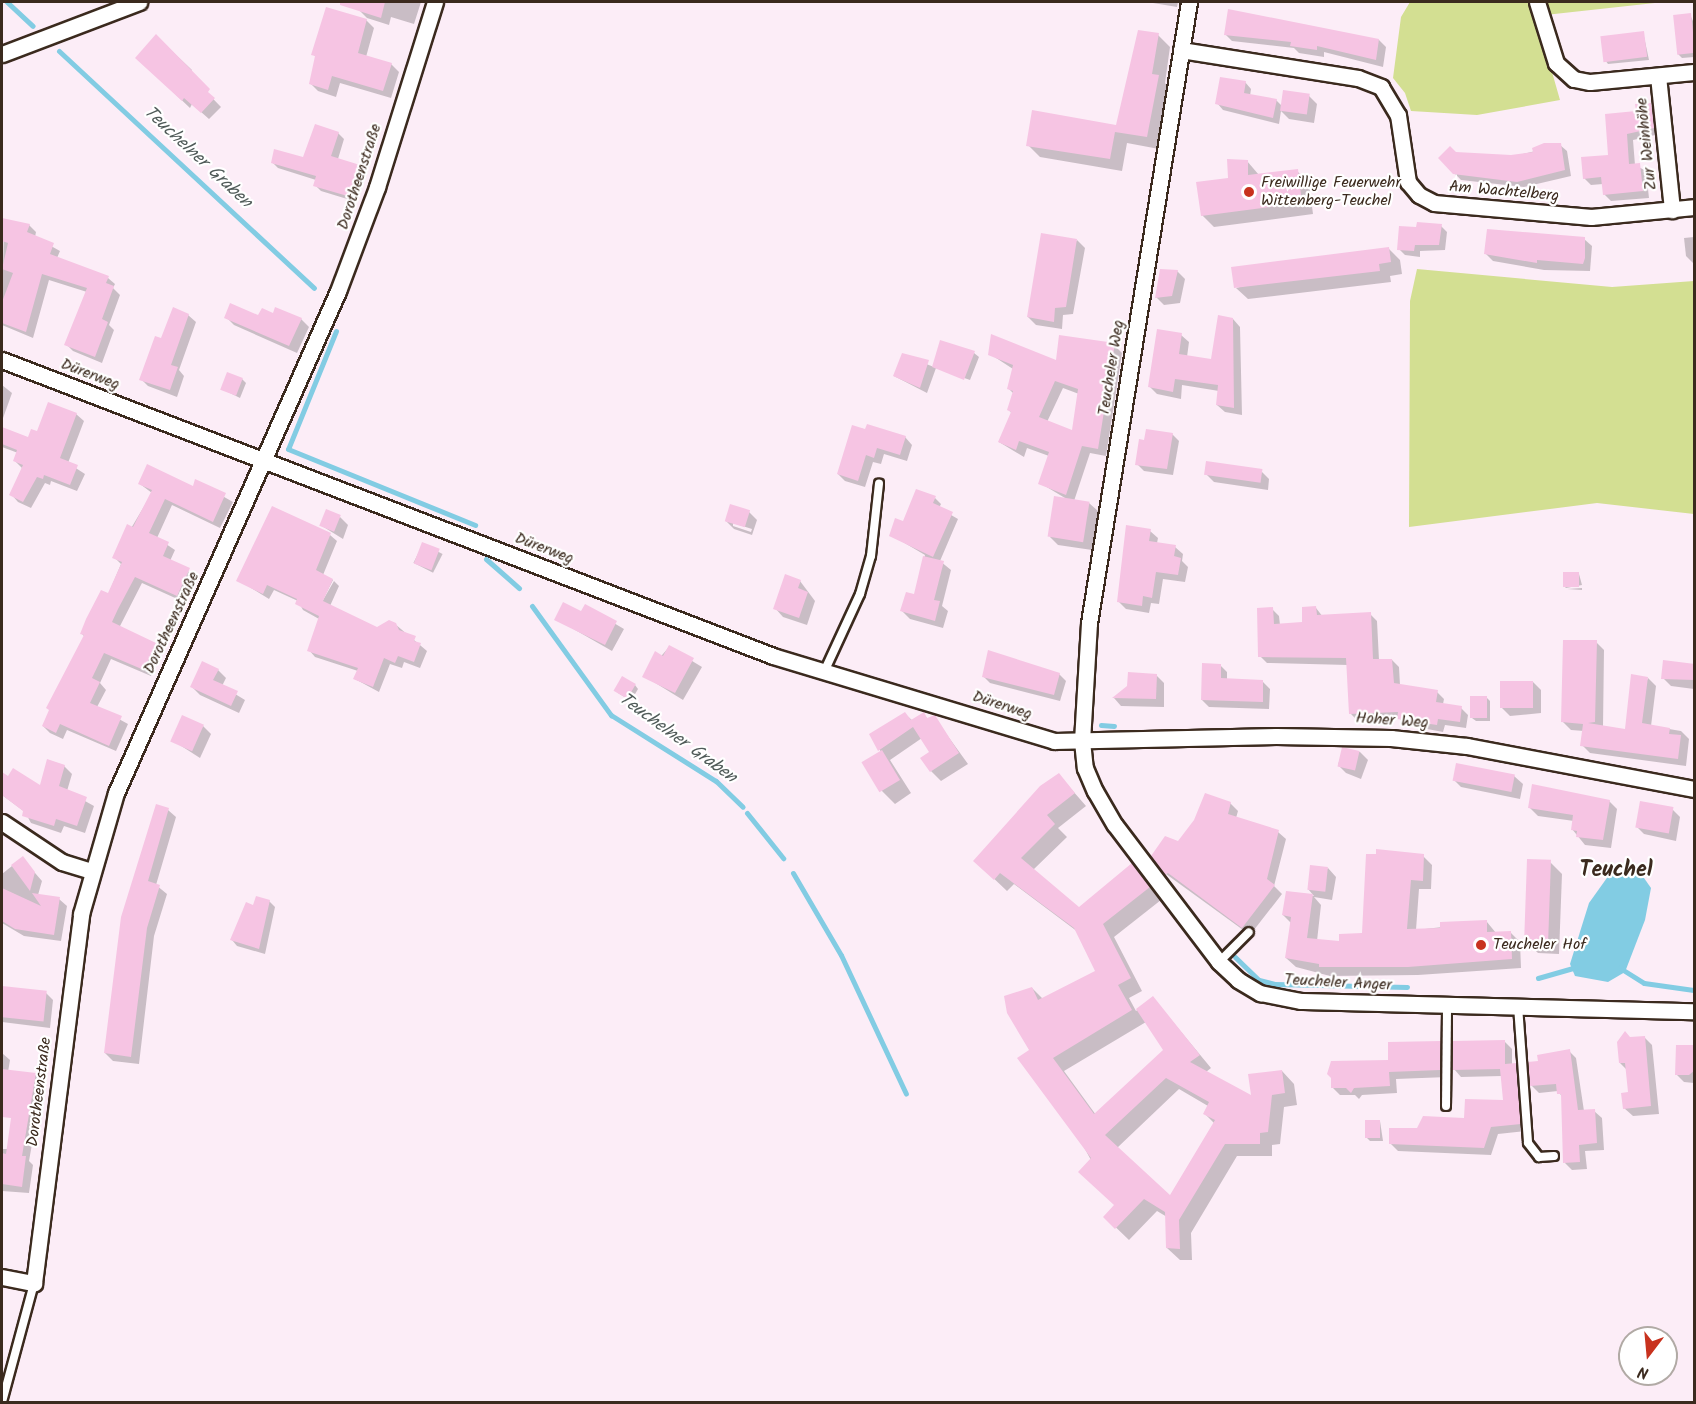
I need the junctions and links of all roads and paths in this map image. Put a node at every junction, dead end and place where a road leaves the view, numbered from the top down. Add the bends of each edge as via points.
1 (139, 2) edge
2 (435, 2) edge
3 (1189, 2) edge
4 (1537, 2) edge
5 (1181, 50) junction
6 (2, 54) edge
7 (1695, 72) edge
8 (1658, 75) junction
9 (1695, 207) edge
10 (1672, 210) junction
11 (2, 360) edge
12 (266, 460) junction
13 (879, 483) dead end
14 (824, 672) junction
15 (1082, 741) junction
16 (1695, 789) edge
17 (2, 822) edge
18 (92, 871) junction
19 (1249, 932) dead end
20 (1219, 962) junction
21 (1447, 1005) junction
22 (1518, 1006) junction
23 (1695, 1011) edge
24 (1446, 1106) dead end
25 (1554, 1156) dead end
26 (2, 1277) edge
27 (34, 1283) junction
28 (2, 1402) edge

1 - 6 street
2 - 12 street, Dorotheenstraße via 358,241
3 - 5 street, Teucheler Weg
4 - 8 street, Zur Weinhöhe via 1552,55 1568,75 1590,82
5 - 10 street, Am Wachtelberg via 1358,78 1381,87 1398,115 1408,182 1419,195 1434,203 1591,217
5 - 15 street, Teucheler Weg via 1094,587
7 - 8 street, Zur Weinhöhe
8 - 10 street, Zur Weinhöhe
9 - 10 street, Am Wachtelberg
11 - 12 street, Dürerweg
12 - 14 street, Dürerweg via 734,642
12 - 18 street, Dorotheenstraße via 132,752
13 - 14 lane via 876,528 865,575
14 - 15 street, Dürerweg via 1054,741
15 - 16 street, Hoher Weg via 1276,736 1391,738 1467,746
15 - 20 street, Teucheler Anger via 1089,779 1101,802
17 - 18 street via 62,862
18 - 27 street, Dorotheenstraße via 76,949
19 - 20 lane
20 - 21 street, Teucheler Anger via 1248,987 1285,1000
21 - 22 street, Teucheler Anger
21 - 24 lane
22 - 23 street, Teucheler Anger
22 - 25 lane via 1528,1143 1539,1157
26 - 27 street
27 - 28 lane

